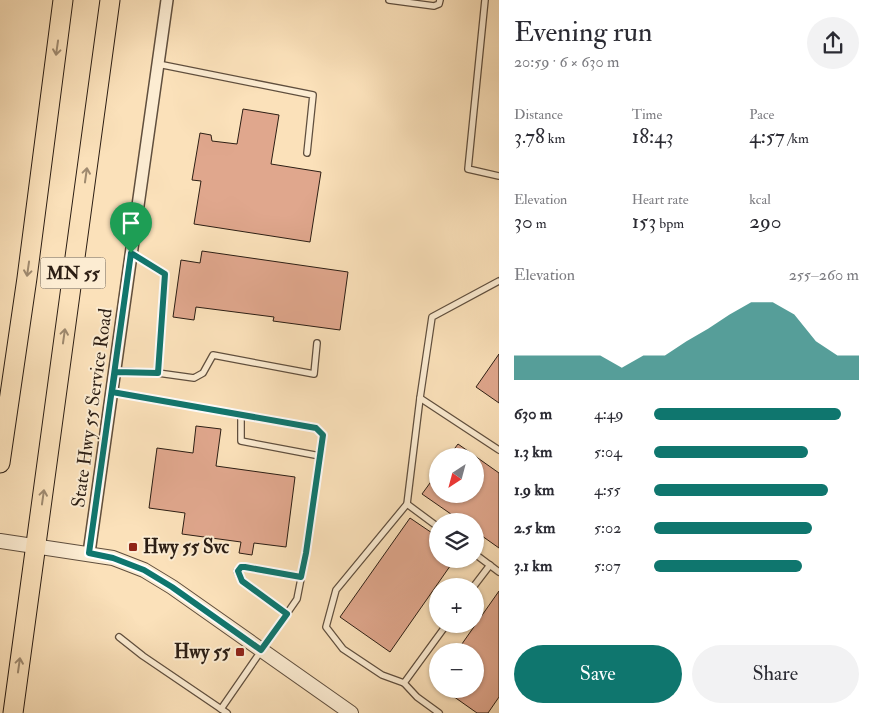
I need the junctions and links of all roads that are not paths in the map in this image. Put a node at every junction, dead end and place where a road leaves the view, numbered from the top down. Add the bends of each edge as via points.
1 (64, 0) edge
2 (110, 0) edge
3 (167, 0) edge
4 (389, 0) edge
5 (440, 0) edge
6 (485, 0) edge
7 (158, 64) junction
8 (307, 153) dead end
9 (499, 176) edge
10 (131, 253) junction
11 (499, 281) edge
12 (317, 343) dead end
13 (115, 372) junction
14 (158, 373) junction
15 (112, 392) junction
16 (420, 398) junction
17 (241, 415) junction
18 (499, 450) edge
19 (320, 456) junction
20 (0, 463) edge
21 (406, 504) junction
22 (429, 521) edge
23 (0, 541) edge
24 (36, 546) junction
25 (89, 553) junction
26 (484, 561) edge
27 (490, 565) junction
28 (499, 572) edge
29 (301, 577) junction
30 (480, 578) edge
31 (287, 614) junction
32 (440, 633) edge
33 (119, 637) dead end
34 (261, 650) junction
35 (404, 683) junction
36 (221, 709) junction
37 (12, 713) edge
38 (227, 713) edge
39 (351, 713) edge
40 (440, 713) edge

1 -> 20 highway, MN 55
24 -> 2 highway, MN 55
3 - 7 street, State Hwy 55 Service Road
4 - 5 lane via 434,6
6 - 9 lane via 468,169
7 - 8 lane via 313,95
7 - 10 street, State Hwy 55 Service Road
10 - 13 street, State Hwy 55 Service Road
10 - 14 lane via 165,274
11 - 16 lane via 432,317
12 - 14 lane via 314,374 213,355 203,373 194,378
13 - 14 lane
13 - 15 street, State Hwy 55 Service Road
15 - 17 lane
15 - 25 street, State Hwy 55 Service Road
16 - 18 lane
16 - 21 lane
17 - 19 lane via 241,441
17 - 19 lane via 316,428 323,435
19 - 29 lane
21 - 22 lane
21 - 35 lane via 336,590 326,627 343,649 382,675
23 - 24 street
24 - 25 street
37 -> 24 highway, MN 55
25 - 34 street via 144,570
26 - 27 lane
27 - 28 lane
27 - 30 lane
29 - 31 lane via 297,599
29 - 31 lane via 245,567 238,571 242,581
31 - 34 lane
32 - 35 lane
33 - 36 lane
34 - 36 lane
34 - 39 street
35 - 40 lane
36 - 38 lane

